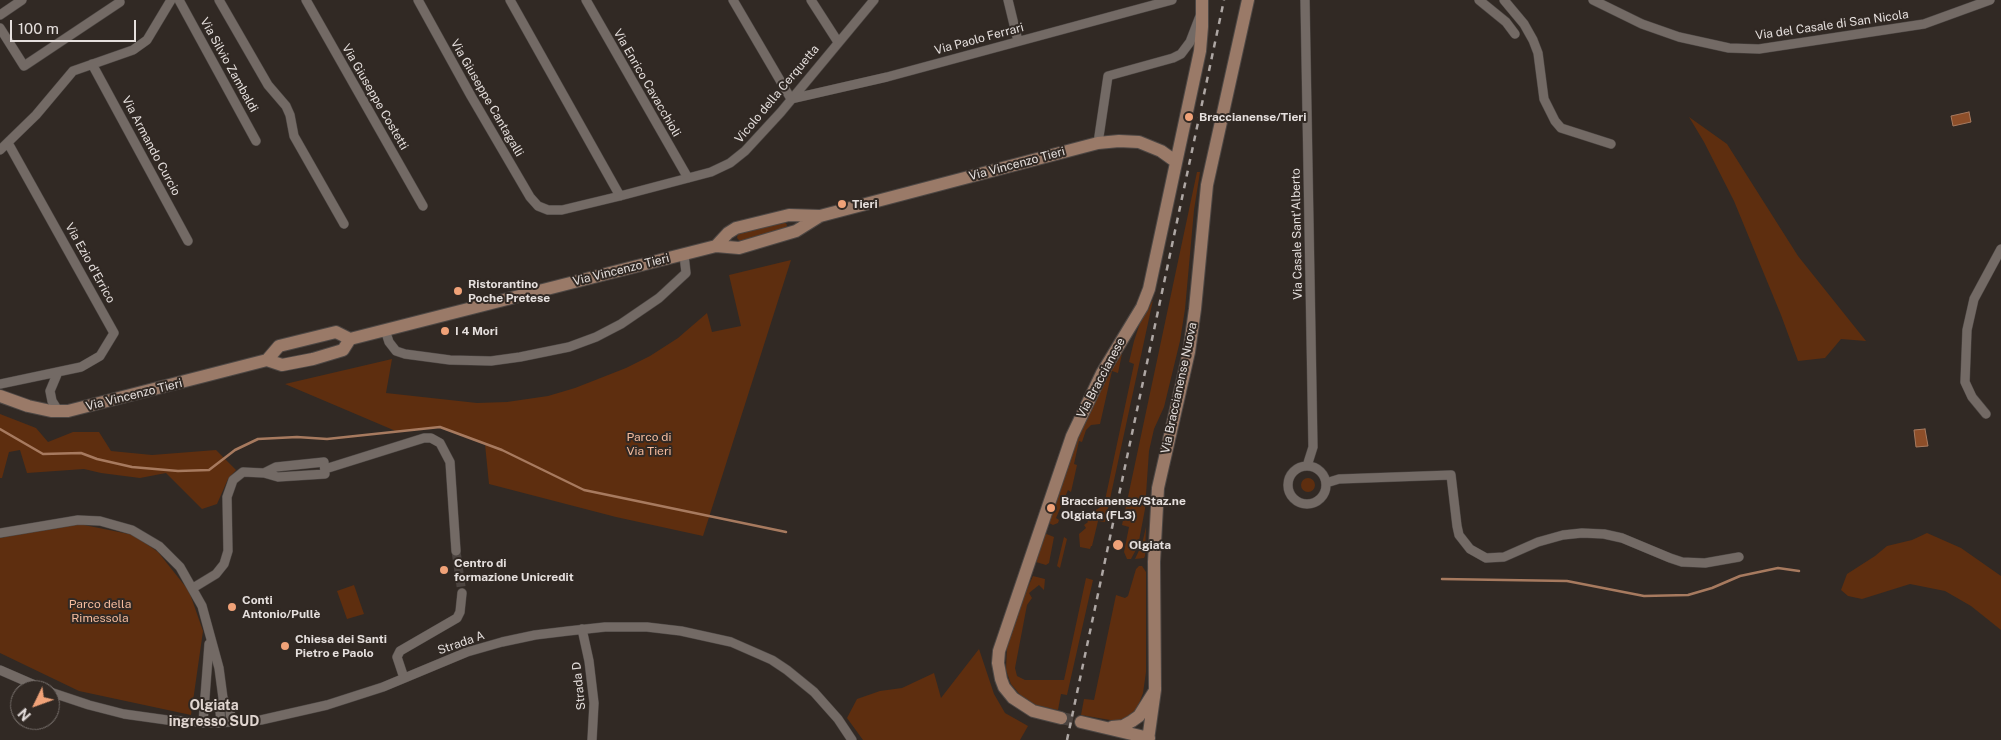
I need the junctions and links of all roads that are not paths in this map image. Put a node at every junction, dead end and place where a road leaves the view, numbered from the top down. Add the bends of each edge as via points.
1 (22, 0) edge
2 (171, 0) edge
3 (179, 0) edge
4 (219, 0) edge
5 (306, 0) edge
6 (418, 0) edge
7 (510, 0) edge
8 (586, 0) edge
9 (733, 0) edge
10 (811, 0) edge
11 (874, 0) edge
12 (1008, 0) edge
13 (1172, 0) edge
14 (1248, 0) edge
15 (1305, 0) edge
16 (1479, 0) edge
17 (1504, 0) edge
18 (1594, 0) edge
19 (1990, 0) edge
20 (120, 2) dead end
21 (1202, 4) edge
22 (0, 15) edge
23 (0, 28) edge
24 (1515, 34) dead end
25 (1018, 41) junction
26 (838, 42) junction
27 (92, 64) junction
28 (791, 99) junction
29 (256, 141) dead end
30 (8, 143) junction
31 (1098, 143) junction
32 (1611, 144) dead end
33 (0, 150) edge
34 (1175, 162) junction
35 (688, 178) junction
36 (620, 196) junction
37 (423, 206) dead end
38 (538, 206) joint
39 (787, 215) junction
40 (820, 216) junction
41 (344, 224) dead end
42 (736, 228) junction
43 (789, 233) junction
44 (188, 241) dead end
45 (716, 246) junction
46 (738, 248) junction
47 (2001, 249) edge
48 (684, 255) junction
49 (385, 330) junction
50 (334, 332) junction
51 (350, 339) junction
52 (279, 346) junction
53 (339, 351) junction
54 (267, 360) junction
55 (284, 365) junction
56 (58, 372) junction
57 (0, 384) edge
58 (0, 396) edge
59 (59, 412) junction
60 (1986, 414) dead end
61 (1307, 466) junction
62 (1326, 483) junction
63 (0, 533) edge
64 (456, 552) tunnel mouth
65 (1739, 557) dead end
66 (193, 588) junction
67 (462, 593) tunnel mouth
68 (582, 629) junction
69 (210, 639) junction
70 (0, 670) edge
71 (404, 678) junction
72 (23, 680) edge
73 (221, 682) junction
74 (206, 684) junction
75 (1155, 690) junction
76 (60, 695) edge
77 (1061, 718) tunnel mouth
78 (1081, 722) tunnel mouth
79 (203, 723) junction
80 (226, 723) junction
81 (1110, 728) junction
82 (1149, 739) edge
83 (592, 740) edge
84 (852, 740) edge
85 (1122, 740) edge

1 - 22 street
2 - 27 street via 143,43
3 - 29 street, Via Silvio Zambaldi
4 - 41 street via 268,85 289,112 294,136
5 - 37 street, Via Giuseppe Costetti
6 - 38 street, Via Giuseppe Cantagalli via 471,96
7 - 36 street
8 - 35 street, Via Enrico Cavacchioli
9 - 28 street
10 - 26 street
11 - 26 street, Vicolo della Cerquetta
12 - 25 street
13 - 25 street, Via Paolo Ferrari
14 - 75 street, Via Braccianense Nuova via 1207,186 1196,309 1158,488 1154,562
15 - 61 street, Via Casale Sant'Alberto via 1313,447
16 - 24 street via 1506,22
17 - 32 street via 1533,40 1538,53 1544,99 1555,121 1561,128
18 - 19 street, Via del Casale di San Nicola via 1642,24 1679,37 1729,48 1757,49 1924,24
20 - 23 street via 24,66
21 - 31 street via 1190,42 1182,54 1108,76
21 - 34 street, Via Braccianese via 1200,51
25 - 28 street, Via Paolo Ferrari
26 - 28 street, Vicolo della Cerquetta
27 - 30 street via 68,75
27 - 44 street, Via Armando Curcio
28 - 35 street, Vicolo della Cerquetta via 735,160
30 - 33 street
30 - 56 street, Via Ezio d'Errico via 114,333 100,356 81,367
31 - 34 street, Via Vincenzo Tieri via 1139,142 1161,151
31 - 40 street, Via Vincenzo Tieri
34 - 77 street, Via Braccianese via 1142,307 1092,393 1072,436 999,651 1001,679 1013,698 1033,711
35 - 36 street, Vicolo della Cerquetta
36 - 38 street, Vicolo della Cerquetta via 562,210
39 - 40 street, Via Vincenzo Tieri
39 - 42 street, Via Vincenzo Tieri
39 - 43 street via 792,226
40 - 43 street, Via Vincenzo Tieri
42 - 45 street, Via Vincenzo Tieri
42 - 46 street via 734,238
43 - 46 street, Via Vincenzo Tieri
45 - 46 street, Via Vincenzo Tieri
45 - 48 street, Via Vincenzo Tieri
47 - 60 street via 1974,299 1967,330 1965,382
48 - 49 street, Via Vincenzo Tieri
48 - 49 street via 686,273 659,298 621,324 569,347 491,361 450,360 396,351
49 - 51 street, Via Vincenzo Tieri
50 - 51 street
50 - 52 street
50 - 53 street
51 - 53 street
52 - 54 street
52 - 55 street
53 - 55 street
54 - 55 street
54 - 59 street, Via Vincenzo Tieri
56 - 57 street, Via Ezio d'Errico
56 - 59 street via 50,391
58 - 59 street, Via Vincenzo Tieri
61 - 62 street via 1322,473
61 - 62 street via 1295,470 1289,481 1288,488 1294,499 1306,504 1318,500
62 - 65 street via 1339,479 1451,475 1460,536 1470,549 1486,558 1504,558 1538,542 1582,534 1622,538 1682,562 1704,564
63 - 66 street via 78,520 117,524 142,534 159,546 180,567
64 - 66 street via 450,462 440,443 424,438 325,469 325,474 278,476 243,472 234,480 227,497 228,551 224,564 216,574
66 - 69 street via 206,617
67 - 71 street via 457,618 400,650 397,657
68 - 71 street, Strada A via 535,635 485,647
68 - 83 street, Strada D via 594,703
68 - 84 street, Strada A via 664,628 731,642 780,664 802,681 827,706
69 - 73 street via 218,654
69 - 74 street
70 - 72 street
71 - 80 street, Strada A via 325,706 260,720
73 - 74 street via 215,690
73 - 80 street via 223,698 230,710
74 - 79 street via 204,699 208,706
75 - 81 street via 1139,716 1123,726
75 - 82 street
76 - 79 street, Strada A via 124,714
78 - 81 street
79 - 80 street, Strada A
81 - 82 street
81 - 85 street

